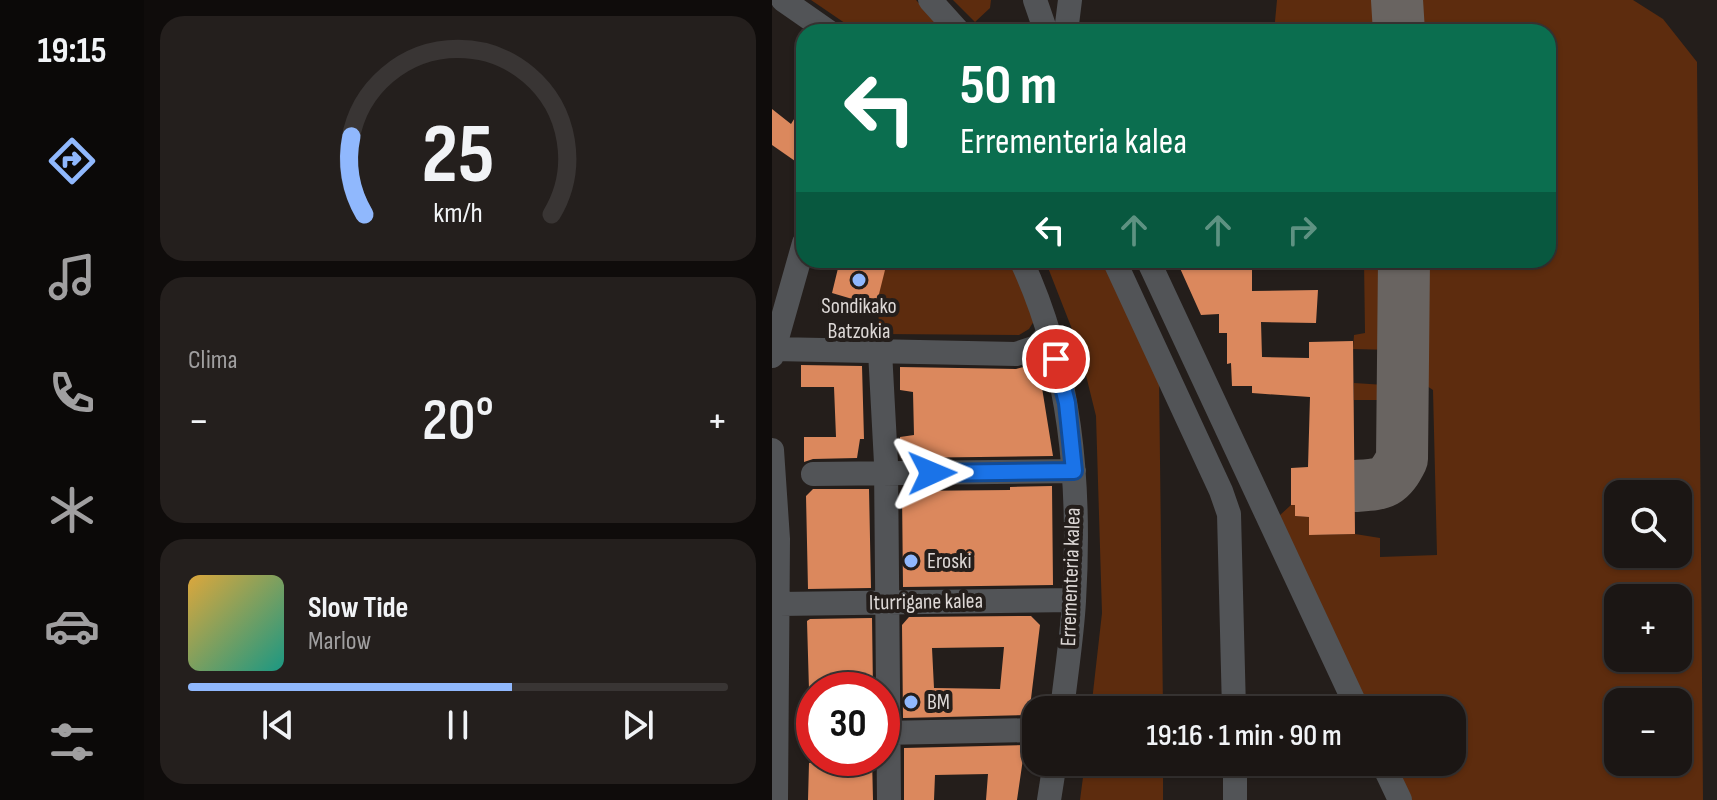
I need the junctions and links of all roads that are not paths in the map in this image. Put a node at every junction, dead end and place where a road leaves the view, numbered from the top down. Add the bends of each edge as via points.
1 (783, 0) edge
2 (930, 0) edge
3 (1035, 0) edge
4 (1070, 0) edge
5 (818, 24) edge
6 (952, 24) edge
7 (1043, 24) edge
8 (1067, 24) edge
9 (797, 268) edge
10 (1025, 268) edge
11 (1118, 268) edge
12 (1152, 268) edge
13 (1049, 333) junction
14 (773, 352) edge
15 (887, 359) junction
16 (772, 450) edge
17 (1074, 471) junction
18 (886, 473) junction
19 (813, 474) dead end
20 (775, 533) edge
21 (1074, 600) junction
22 (888, 603) junction
23 (779, 604) junction
24 (887, 672) edge
25 (1064, 696) edge
26 (1234, 696) edge
27 (1351, 696) edge
28 (1022, 730) edge
29 (900, 733) edge
30 (888, 776) edge
31 (1053, 776) edge
32 (1235, 776) edge
33 (1389, 776) edge
34 (776, 800) edge
35 (889, 800) edge
36 (1049, 800) edge
37 (1235, 800) edge
38 (1400, 800) edge

1 - 5 street
2 - 6 street
3 - 7 street
4 - 8 street
9 - 14 street
10 - 13 street, Errementeria kalea
11 - 26 street via 1229,514
12 - 27 street
13 - 15 street via 1037,347 1016,354
13 - 17 street, Errementeria kalea via 1067,403
14 - 15 street
15 - 18 street
16 - 20 street
17 - 18 street
17 - 21 street, Errementeria kalea
18 - 19 street
18 - 22 street
20 - 23 street
21 - 22 street, Iturrigane kalea
21 - 25 street, Errementeria kalea
22 - 23 street, Iturrigane kalea
22 - 24 street
23 - 34 street
28 - 29 street
30 - 35 street
31 - 36 street
32 - 37 street
33 - 38 street

